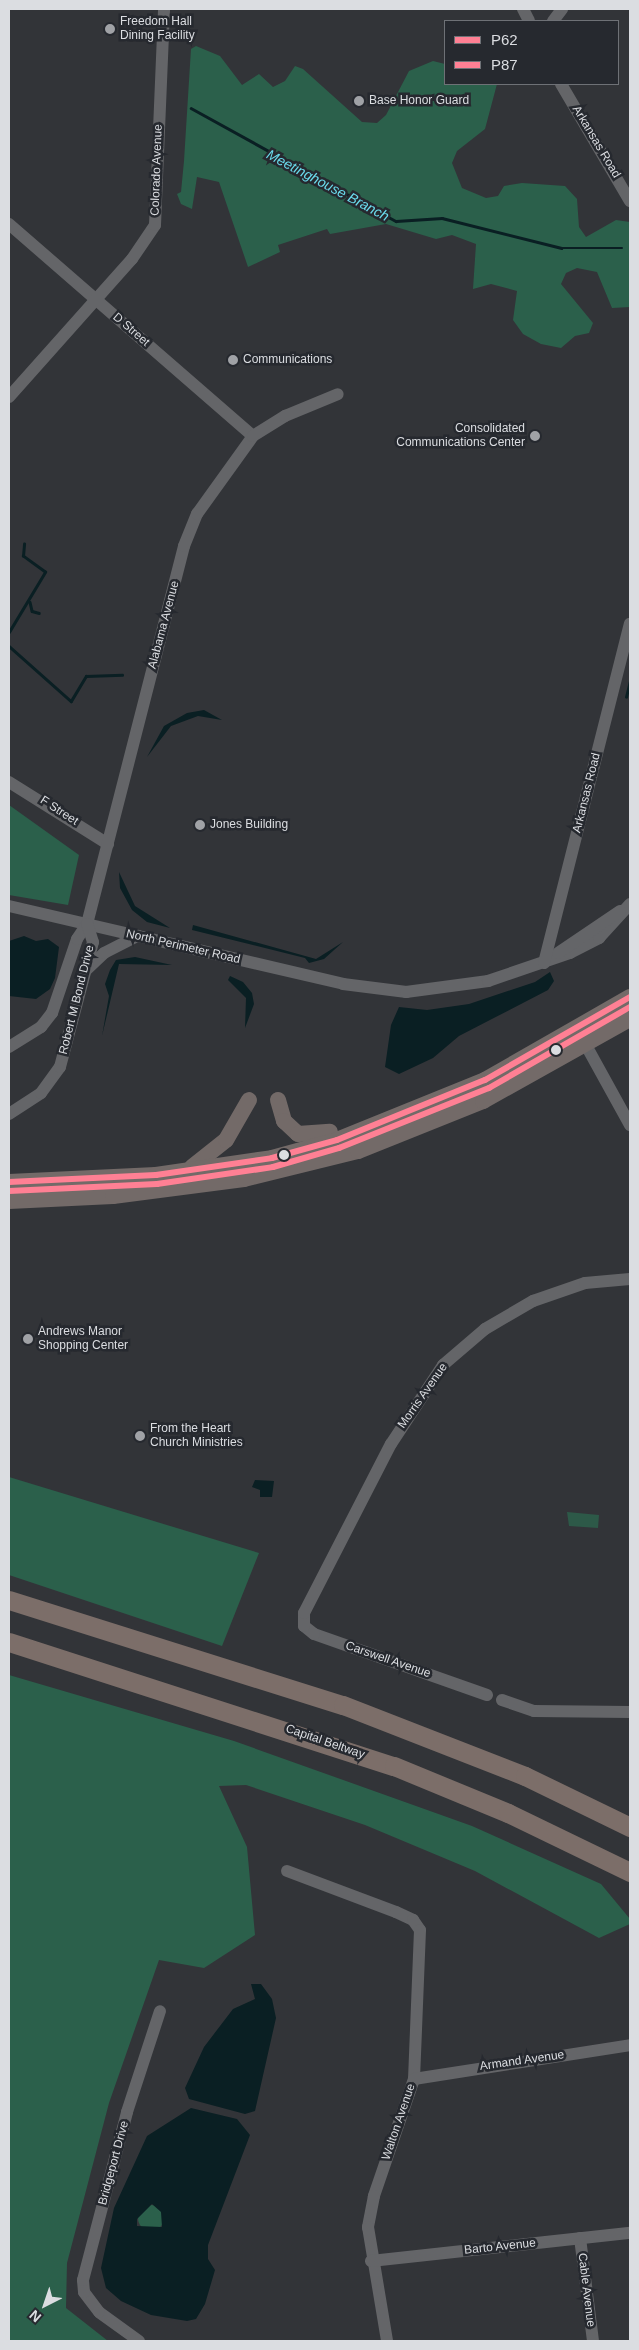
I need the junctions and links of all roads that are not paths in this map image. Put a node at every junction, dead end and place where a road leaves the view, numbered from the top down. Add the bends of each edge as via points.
1 (164, 9) edge
2 (562, 9) edge
3 (554, 20) edge
4 (562, 85) edge
5 (630, 201) edge
6 (9, 224) edge
7 (95, 299) junction
8 (338, 394) dead end
9 (9, 397) edge
10 (253, 436) junction
11 (630, 624) edge
12 (9, 782) edge
13 (108, 844) junction
14 (9, 906) edge
15 (628, 906) edge
16 (87, 924) junction
17 (138, 936) junction
18 (544, 963) junction
19 (86, 970) junction
20 (630, 997) edge
21 (630, 1019) edge
22 (577, 1029) junction
23 (587, 1044) junction
24 (9, 1047) edge
25 (249, 1100) dead end
26 (278, 1100) dead end
27 (9, 1114) edge
28 (405, 1114) junction
29 (630, 1126) edge
30 (188, 1170) junction
31 (9, 1182) edge
32 (9, 1201) edge
33 (630, 1279) edge
34 (9, 1600) edge
35 (304, 1613) joint
36 (9, 1642) edge
37 (487, 1695) dead end
38 (502, 1700) dead end
39 (630, 1712) edge
40 (630, 1827) edge
41 (287, 1871) dead end
42 (630, 1872) edge
43 (160, 2011) dead end
44 (630, 2045) edge
45 (414, 2079) junction
46 (630, 2233) edge
47 (580, 2238) junction
48 (371, 2261) junction
49 (139, 2341) edge
50 (387, 2341) edge
51 (594, 2341) edge

1 - 7 street, Colorado Avenue via 154,225 136,254
2 - 3 street
4 - 5 street, Arkansas Road
6 - 7 street, D Street
7 - 9 street, Colorado Avenue
7 - 10 street, D Street
8 - 10 street, Alabama Avenue via 285,416
10 - 13 street, Alabama Avenue via 212,488 184,546
11 - 18 street, Arkansas Road
12 - 13 street, F Street
13 - 16 street, Alabama Avenue
14 - 16 street, North Perimeter Road
15 - 18 street, North Perimeter Road
16 - 17 street, North Perimeter Road
16 - 19 street, Robert M Bond Drive via 93,942
16 - 24 street, Robert M Bond Drive via 76,938 52,1013 35,1031
17 - 18 street, North Perimeter Road via 370,990 406,992 455,988
17 - 19 street via 104,953
19 - 27 street, Robert M Bond Drive via 56,1074 42,1093
20 - 22 main road
21 - 23 main road
22 - 23 street
22 - 28 main road via 509,1068
23 - 29 street
23 - 32 main road via 452,1115 314,1164 244,1179 113,1196
25 - 30 main road via 226,1140
26 - 28 main road via 289,1128 306,1137
28 - 30 main road via 278,1156
30 - 31 main road
33 - 35 street, Morris Avenue via 585,1283 533,1301 485,1328 443,1365 391,1444
34 - 40 highway via 393,1723 525,1776
35 - 37 street, Carswell Avenue via 304,1626 314,1634
36 - 42 highway, Capital Beltway via 394,1766 508,1813
38 - 39 street via 534,1710
41 - 45 street, Walton Avenue via 413,1920 421,1938
43 - 49 street, Bridgeport Drive via 127,2112 83,2280 84,2292 99,2312
44 - 45 street, Armand Avenue
45 - 48 street, Walton Avenue via 374,2196 368,2227
46 - 47 street, Barto Avenue
47 - 48 street, Barto Avenue
47 - 51 street, Cable Avenue
48 - 50 street, Walton Avenue

